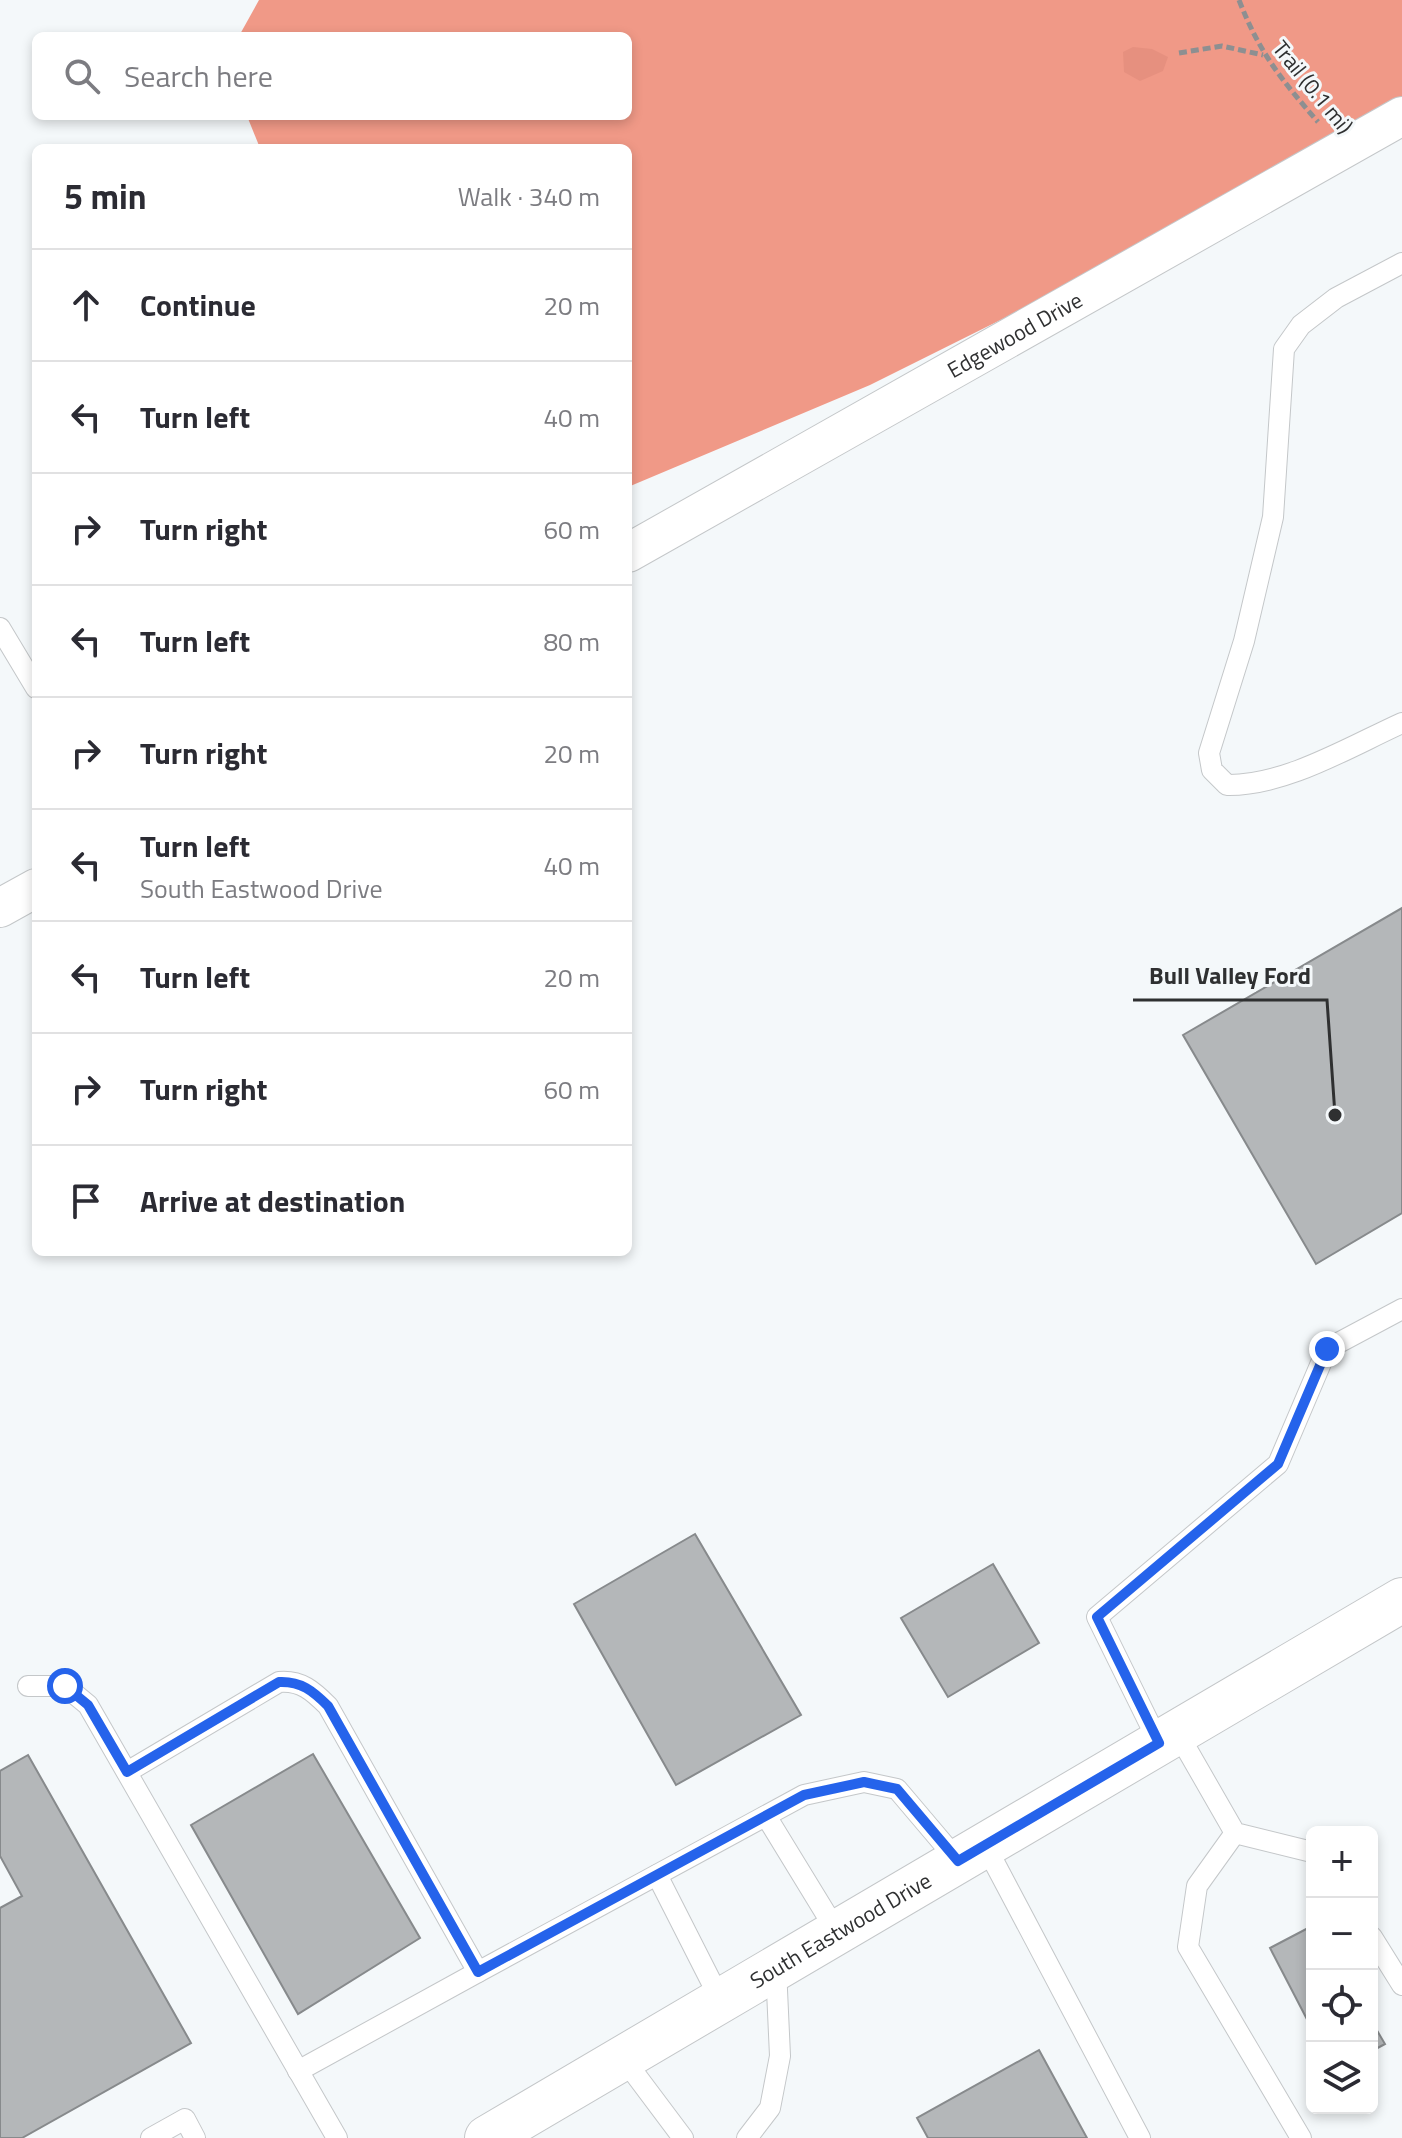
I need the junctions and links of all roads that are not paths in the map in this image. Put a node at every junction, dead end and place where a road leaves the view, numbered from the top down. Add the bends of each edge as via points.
1 (1402, 116) edge
2 (1402, 263) edge
3 (632, 551) edge
4 (0, 628) edge
5 (32, 681) edge
6 (1402, 723) edge
7 (32, 890) edge
8 (0, 908) edge
9 (1402, 1309) edge
10 (1402, 1600) edge
11 (28, 1686) dead end
12 (1168, 1738) junction
13 (127, 1772) junction
14 (766, 1816) junction
15 (1235, 1833) junction
16 (1306, 1851) edge
17 (972, 1853) junction
18 (657, 1875) junction
19 (837, 1932) junction
20 (1378, 1947) edge
21 (776, 1968) junction
22 (478, 1972) junction
23 (1402, 1985) edge
24 (721, 2001) junction
25 (623, 2058) junction
26 (298, 2071) junction
27 (151, 2138) edge
28 (195, 2138) edge
29 (337, 2138) edge
30 (487, 2138) edge
31 (683, 2138) edge
32 (747, 2138) edge
33 (1140, 2138) edge
34 (1301, 2138) edge

1 - 3 street, Edgewood Drive
2 - 6 lane via 1336,298 1301,325 1284,349 1273,517 1244,641 1209,753 1212,770 1227,785 1272,780
4 - 5 lane
7 - 8 street
9 - 12 lane via 1327,1349 1278,1464 1097,1617
10 - 12 main road, South Eastwood Drive
11 - 13 lane via 65,1686 88,1705
12 - 15 lane
12 - 17 main road, South Eastwood Drive
13 - 22 lane via 279,1682 311,1689 328,1706
13 - 26 lane
14 - 17 lane via 804,1795 864,1782 897,1789
14 - 18 lane
14 - 19 lane
15 - 16 lane
15 - 34 lane via 1197,1886 1188,1947
17 - 19 main road, South Eastwood Drive
17 - 33 lane
18 - 22 lane
18 - 24 lane
19 - 21 main road, South Eastwood Drive
20 - 23 lane
21 - 24 main road, South Eastwood Drive
21 - 32 lane via 780,2056 770,2108
22 - 26 lane
24 - 25 main road, South Eastwood Drive
25 - 30 main road, South Eastwood Drive
25 - 31 lane
26 - 29 lane
27 - 28 lane via 185,2119

